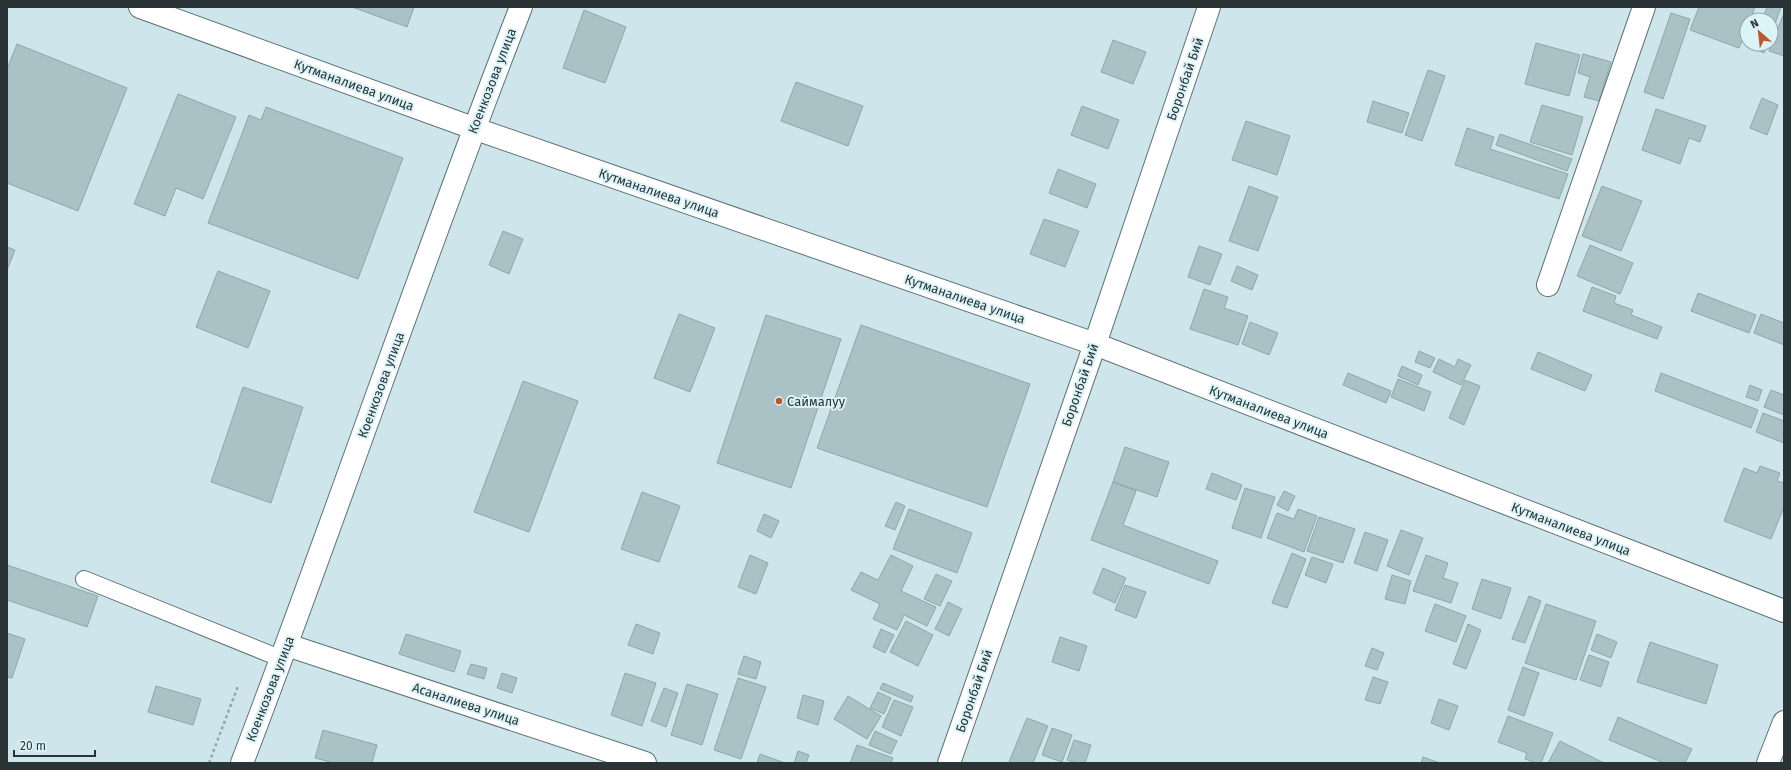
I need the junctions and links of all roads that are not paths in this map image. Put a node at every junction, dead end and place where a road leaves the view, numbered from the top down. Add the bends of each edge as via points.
1 (140, 7) edge
2 (521, 7) edge
3 (1209, 7) edge
4 (1644, 7) edge
5 (474, 128) junction
6 (1548, 285) dead end
7 (1095, 344) junction
8 (84, 579) dead end
9 (1784, 611) edge
10 (284, 652) junction
11 (1784, 722) edge
12 (242, 763) edge
13 (645, 763) edge
14 (949, 763) edge
15 (1768, 763) edge

1 - 5 street, Кутманалиева улица
2 - 5 street, Коенкозова улица
3 - 7 street, Боронбай Бий
4 - 6 street
5 - 7 street, Кутманалиева улица
5 - 10 street, Коенкозова улица
7 - 9 street, Кутманалиева улица
7 - 14 street, Боронбай Бий
8 - 10 lane
10 - 12 street, Коенкозова улица
10 - 13 street, Асаналиева улица
11 - 15 street

